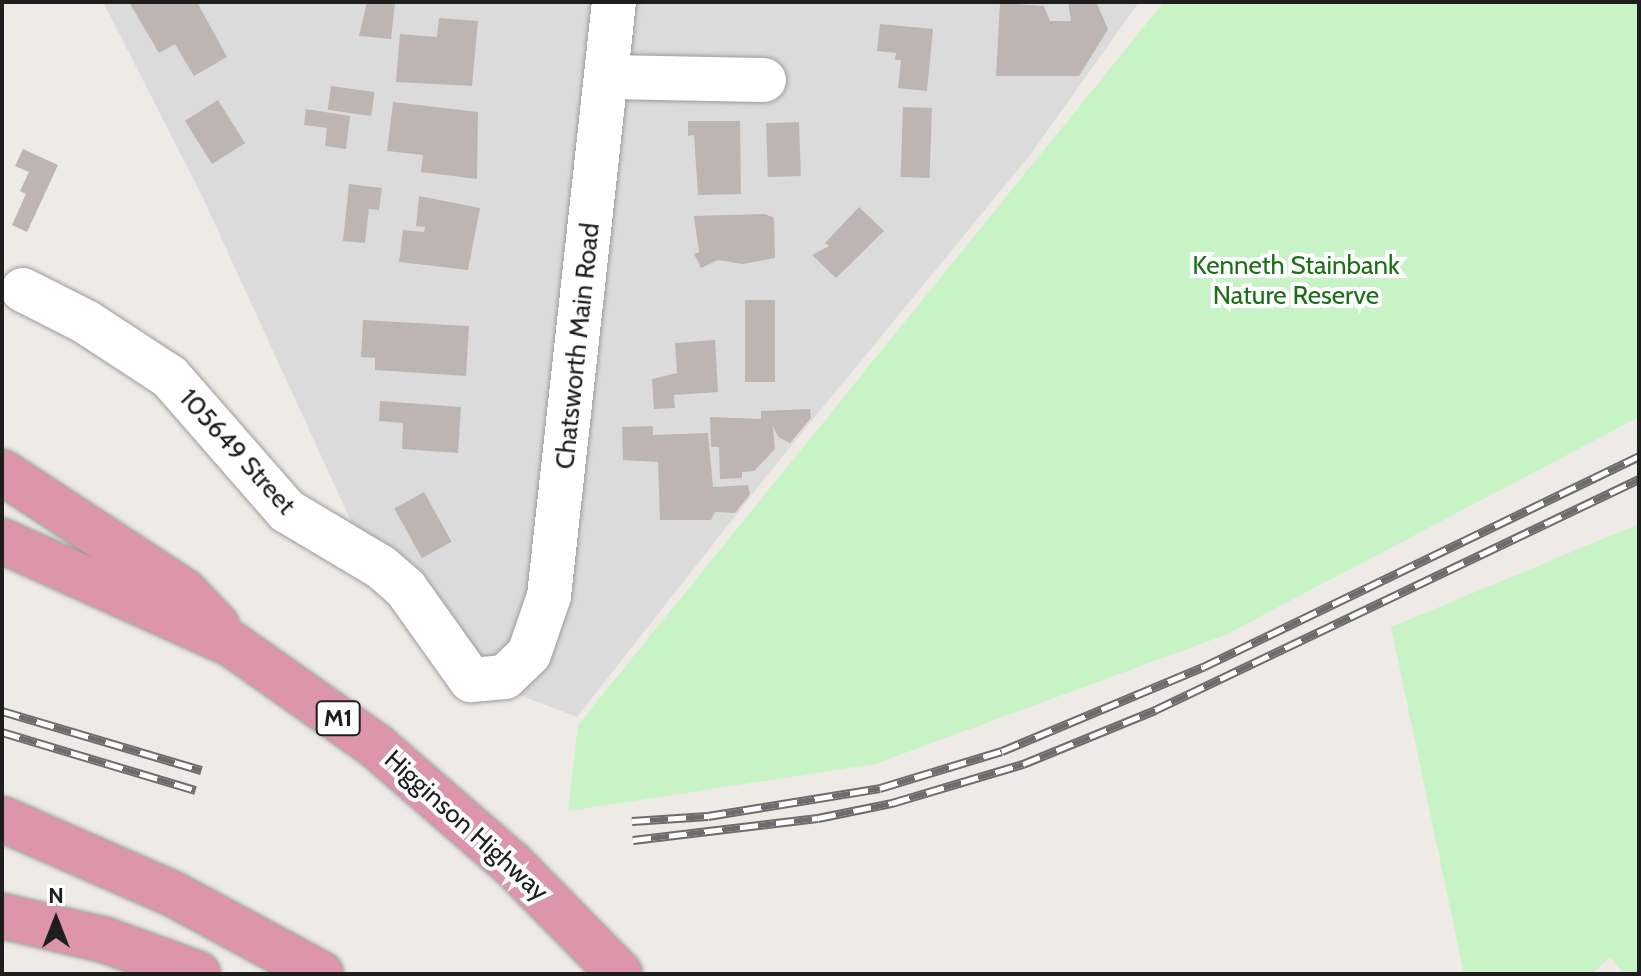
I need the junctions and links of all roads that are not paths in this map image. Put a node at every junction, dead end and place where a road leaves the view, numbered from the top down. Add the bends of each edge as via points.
1 (614, 2) edge
2 (607, 77) junction
3 (764, 80) dead end
4 (23, 290) dead end
5 (2, 472) edge
6 (2, 541) edge
7 (233, 645) junction
8 (505, 677) joint
9 (2, 819) edge
10 (2, 916) edge
11 (198, 974) edge
12 (321, 974) edge
13 (620, 974) edge

1 - 2 street, Chatsworth Main Road
2 - 3 street
2 - 8 street, Chatsworth Main Road via 549,596 529,654
4 - 8 street, 105649 Street via 86,322 170,377 287,511 381,567 406,589 471,680
5 - 7 highway via 184,591
6 - 7 highway, Higginson Highway / M1
7 - 13 highway, Higginson Highway / M1 via 375,745 512,864
9 - 12 highway via 175,895
10 - 11 highway via 105,940

